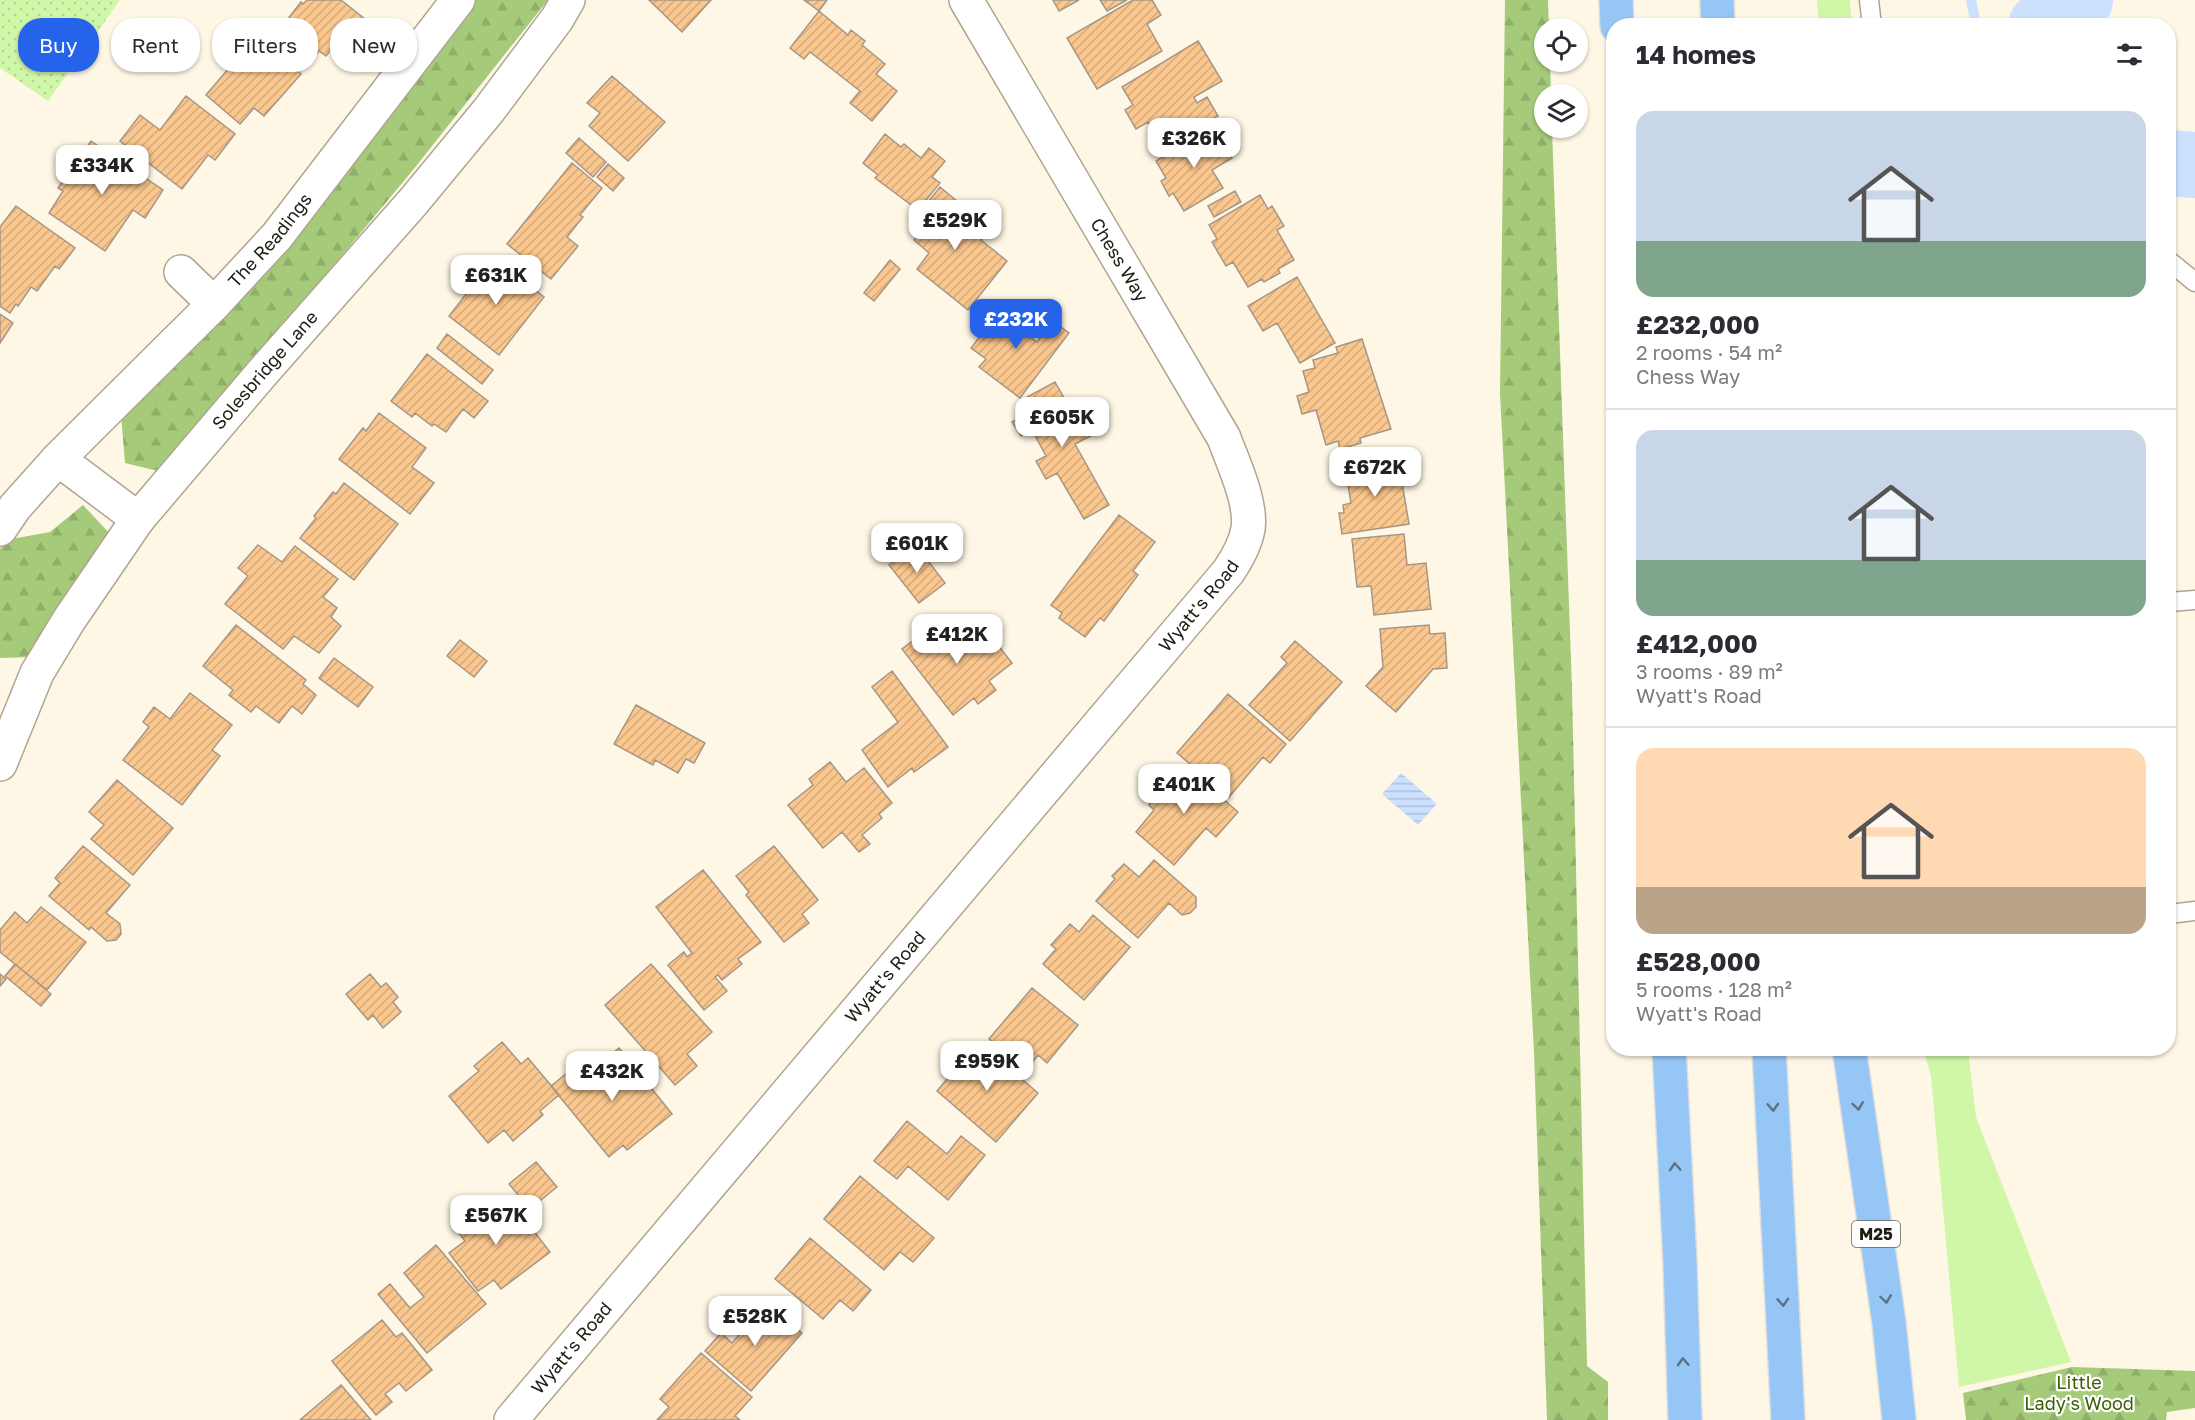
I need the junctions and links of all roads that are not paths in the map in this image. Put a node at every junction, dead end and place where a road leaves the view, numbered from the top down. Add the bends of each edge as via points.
1 (458, 0) edge
2 (568, 0) edge
3 (966, 0) edge
4 (1616, 0) edge
5 (1717, 0) edge
6 (1869, 0) edge
7 (1617, 18) edge
8 (1718, 18) edge
9 (1871, 18) edge
10 (2176, 267) edge
11 (181, 272) dead end
12 (2195, 282) edge
13 (214, 304) junction
14 (58, 459) junction
15 (138, 519) junction
16 (1248, 528) joint
17 (0, 529) edge
18 (2195, 600) edge
19 (2176, 602) edge
20 (0, 764) edge
21 (2195, 911) edge
22 (2176, 913) edge
23 (1669, 1056) edge
24 (1769, 1056) edge
25 (1850, 1056) edge
26 (511, 1420) edge
27 (1685, 1420) edge
28 (1788, 1420) edge
29 (1899, 1420) edge

1 - 13 street, The Readings via 277,236
2 - 15 street, Solesbridge Lane via 489,110 414,202
3 - 16 street, Chess Way via 1224,438 1244,492
4 - 7 highway
5 - 8 highway
6 - 9 lane
10 - 12 lane
11 - 13 street
13 - 14 street, The Readings
14 - 15 street
14 - 17 street, The Readings
15 - 20 street, Solesbridge Lane via 37,673
16 - 26 street, Wyatt's Road via 1240,554 1228,572
18 - 19 lane
21 - 22 lane
27 -> 23 highway
24 -> 28 highway
25 -> 29 highway, M25

